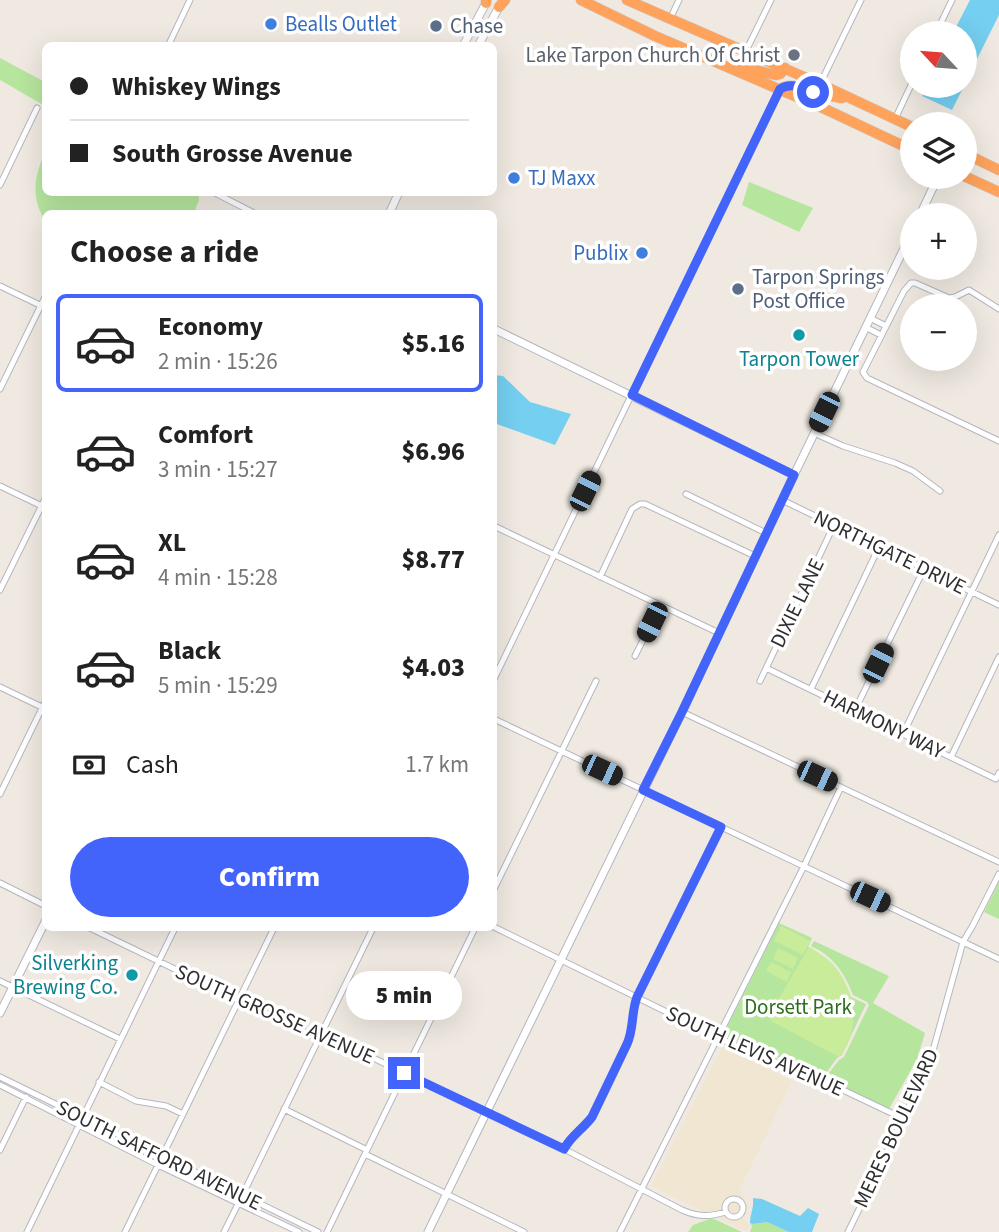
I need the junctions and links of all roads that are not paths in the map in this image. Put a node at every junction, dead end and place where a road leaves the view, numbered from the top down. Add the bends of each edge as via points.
1 (190, 0) edge
2 (581, 0) edge
3 (627, 0) edge
4 (680, 0) edge
5 (771, 0) edge
6 (861, 0) edge
7 (952, 0) edge
8 (486, 1) edge
9 (503, 2) edge
10 (670, 19) junction
11 (942, 21) edge
12 (170, 42) edge
13 (465, 42) edge
14 (480, 42) edge
15 (746, 51) junction
16 (716, 62) junction
17 (785, 68) junction
18 (820, 84) junction
19 (780, 89) junction
20 (905, 98) edge
21 (856, 100) junction
22 (37, 108) dead end
23 (895, 118) junction
24 (900, 121) edge
25 (900, 144) edge
26 (977, 159) edge
27 (999, 170) edge
28 (977, 182) edge
29 (0, 185) edge
30 (999, 192) edge
31 (221, 196) edge
32 (248, 210) edge
33 (900, 257) edge
34 (0, 286) edge
35 (42, 307) edge
36 (42, 309) edge
37 (999, 309) edge
38 (870, 318) junction
39 (886, 326) junction
40 (865, 327) junction
41 (497, 330) edge
42 (881, 335) junction
43 (0, 388) edge
44 (632, 395) junction
45 (814, 433) junction
46 (999, 441) edge
47 (794, 475) junction
48 (0, 486) edge
49 (940, 491) dead end
50 (686, 494) dead end
51 (782, 500) junction
52 (42, 507) edge
53 (42, 509) edge
54 (834, 525) junction
55 (497, 527) edge
56 (766, 533) junction
57 (999, 536) edge
58 (879, 547) junction
59 (554, 555) junction
60 (755, 556) junction
61 (924, 569) junction
62 (600, 577) junction
63 (0, 590) edge
64 (972, 592) junction
65 (999, 605) edge
66 (660, 606) junction
67 (719, 633) junction
68 (635, 656) dead end
69 (999, 657) edge
70 (766, 668) junction
71 (497, 673) edge
72 (596, 681) dead end
73 (760, 681) dead end
74 (0, 687) edge
75 (811, 689) junction
76 (42, 707) edge
77 (855, 710) junction
78 (42, 712) edge
79 (682, 712) junction
80 (497, 720) edge
81 (903, 734) junction
82 (561, 751) junction
83 (951, 757) junction
84 (999, 773) edge
85 (841, 787) junction
86 (643, 790) junction
87 (0, 793) edge
88 (721, 827) junction
89 (999, 862) edge
90 (804, 866) junction
91 (999, 874) edge
92 (0, 883) edge
93 (497, 883) edge
94 (42, 904) edge
95 (42, 928) edge
96 (497, 928) edge
97 (96, 931) edge
98 (173, 931) edge
99 (274, 931) edge
100 (372, 931) edge
101 (474, 931) edge
102 (963, 942) junction
103 (999, 959) edge
104 (561, 960) junction
105 (158, 961) junction
106 (0, 981) edge
107 (13, 987) junction
108 (637, 997) junction
109 (239, 1000) junction
110 (0, 1013) edge
111 (320, 1036) junction
112 (718, 1037) junction
113 (120, 1039) junction
114 (404, 1073) junction
115 (0, 1077) edge
116 (99, 1083) junction
117 (0, 1085) edge
118 (26, 1097) junction
119 (284, 1109) junction
120 (486, 1112) junction
121 (84, 1114) junction
122 (183, 1114) junction
123 (904, 1119) junction
124 (79, 1124) junction
125 (564, 1149) junction
126 (0, 1150) edge
127 (366, 1152) junction
128 (162, 1157) junction
129 (158, 1165) junction
130 (642, 1189) junction
131 (446, 1194) junction
132 (242, 1196) junction
133 (238, 1204) junction
134 (726, 1212) dead end
135 (27, 1232) edge
136 (125, 1232) edge
137 (224, 1232) edge
138 (299, 1232) edge
139 (318, 1232) edge
140 (327, 1232) edge
141 (428, 1232) edge
142 (524, 1232) edge
143 (620, 1232) edge
144 (848, 1232) edge

1 - 12 street
2 - 16 highway
3 - 10 highway
4 - 10 street
5 - 15 street
6 - 18 street
7 - 11 street
8 - 13 street
9 - 14 street
10 - 15 highway
15 - 17 highway
16 - 17 highway via 771,74 780,74
16 - 19 highway
17 - 18 highway
18 - 21 highway
19 - 21 highway via 793,85
19 - 25 highway
19 - 44 street
20 - 23 street
21 - 23 highway
22 - 29 street
23 - 24 highway
26 - 27 highway
28 - 30 highway
31 - 32 street
33 - 38 street
34 - 35 street
36 - 43 street
37 - 39 street via 969,290 949,298 913,283 905,288
38 - 39 street
38 - 40 street
39 - 42 street
40 - 42 street
40 - 45 street
41 - 44 street
42 - 46 street via 864,369 867,378
44 - 47 street
44 - 59 street
45 - 47 street
45 - 49 street via 913,471
47 - 51 street
48 - 52 street
50 - 56 street
51 - 54 street, NORTHGATE DRIVE
51 - 56 street
53 - 63 street
54 - 58 street, NORTHGATE DRIVE
54 - 70 street, DIXIE LANE
55 - 59 street
56 - 60 street
57 - 64 street
58 - 61 street, NORTHGATE DRIVE
58 - 75 street
59 - 62 street
59 - 71 street
60 - 62 street via 645,504 632,509
60 - 67 street
61 - 64 street, NORTHGATE DRIVE
61 - 77 street
62 - 66 street
64 - 65 street, NORTHGATE DRIVE
64 - 81 street
66 - 67 street
66 - 68 street
67 - 79 street
69 - 83 street
70 - 73 street, DIXIE LANE
70 - 75 street, HARMONY WAY
72 - 82 street
74 - 76 street
75 - 77 street, HARMONY WAY
77 - 81 street, HARMONY WAY
78 - 87 street
79 - 85 street
79 - 86 street
80 - 82 street
81 - 83 street, HARMONY WAY
82 - 86 street
82 - 93 street
83 - 84 street, HARMONY WAY via 996,779
85 - 89 street
85 - 90 street
86 - 88 street
86 - 104 street
88 - 90 street
88 - 108 street
90 - 102 street
90 - 112 street
91 - 102 street, MERES BOULEVARD
92 - 94 street
95 - 107 street
96 - 104 street, SOUTH LEVIS AVENUE
97 - 105 street, SOUTH GROSSE AVENUE
98 - 105 street
99 - 109 street
100 - 111 street
101 - 114 street
102 - 103 street
102 - 123 street, MERES BOULEVARD via 929,1065
104 - 108 street, SOUTH LEVIS AVENUE
104 - 120 street
105 - 109 street, SOUTH GROSSE AVENUE
105 - 113 street
106 - 107 street
107 - 110 street
107 - 113 street
108 - 112 street, SOUTH LEVIS AVENUE
108 - 125 street via 631,1034 592,1117
109 - 111 street, SOUTH GROSSE AVENUE
109 - 122 street
111 - 114 street, SOUTH GROSSE AVENUE
111 - 119 street
112 - 123 street, SOUTH LEVIS AVENUE
112 - 130 street
113 - 116 street
114 - 120 street, SOUTH GROSSE AVENUE
114 - 127 street
115 - 121 street, SOUTH SAFFORD AVENUE
116 - 121 street
116 - 122 street via 136,1101
117 - 118 street, SOUTH SAFFORD AVENUE
118 - 124 street, SOUTH SAFFORD AVENUE
118 - 126 street
119 - 127 street
119 - 132 street
120 - 125 street, SOUTH GROSSE AVENUE
120 - 131 street
121 - 124 street
121 - 128 street, SOUTH SAFFORD AVENUE
122 - 128 street
123 - 144 street, MERES BOULEVARD
124 - 129 street, SOUTH SAFFORD AVENUE
124 - 135 street
125 - 130 street, SOUTH GROSSE AVENUE
127 - 131 street
127 - 140 street
128 - 132 street, SOUTH SAFFORD AVENUE
129 - 133 street, SOUTH SAFFORD AVENUE
129 - 136 street
130 - 134 street, SOUTH GROSSE AVENUE via 695,1216
130 - 143 street
131 - 141 street
131 - 142 street
132 - 139 street, SOUTH SAFFORD AVENUE
133 - 137 street
133 - 138 street, SOUTH SAFFORD AVENUE

